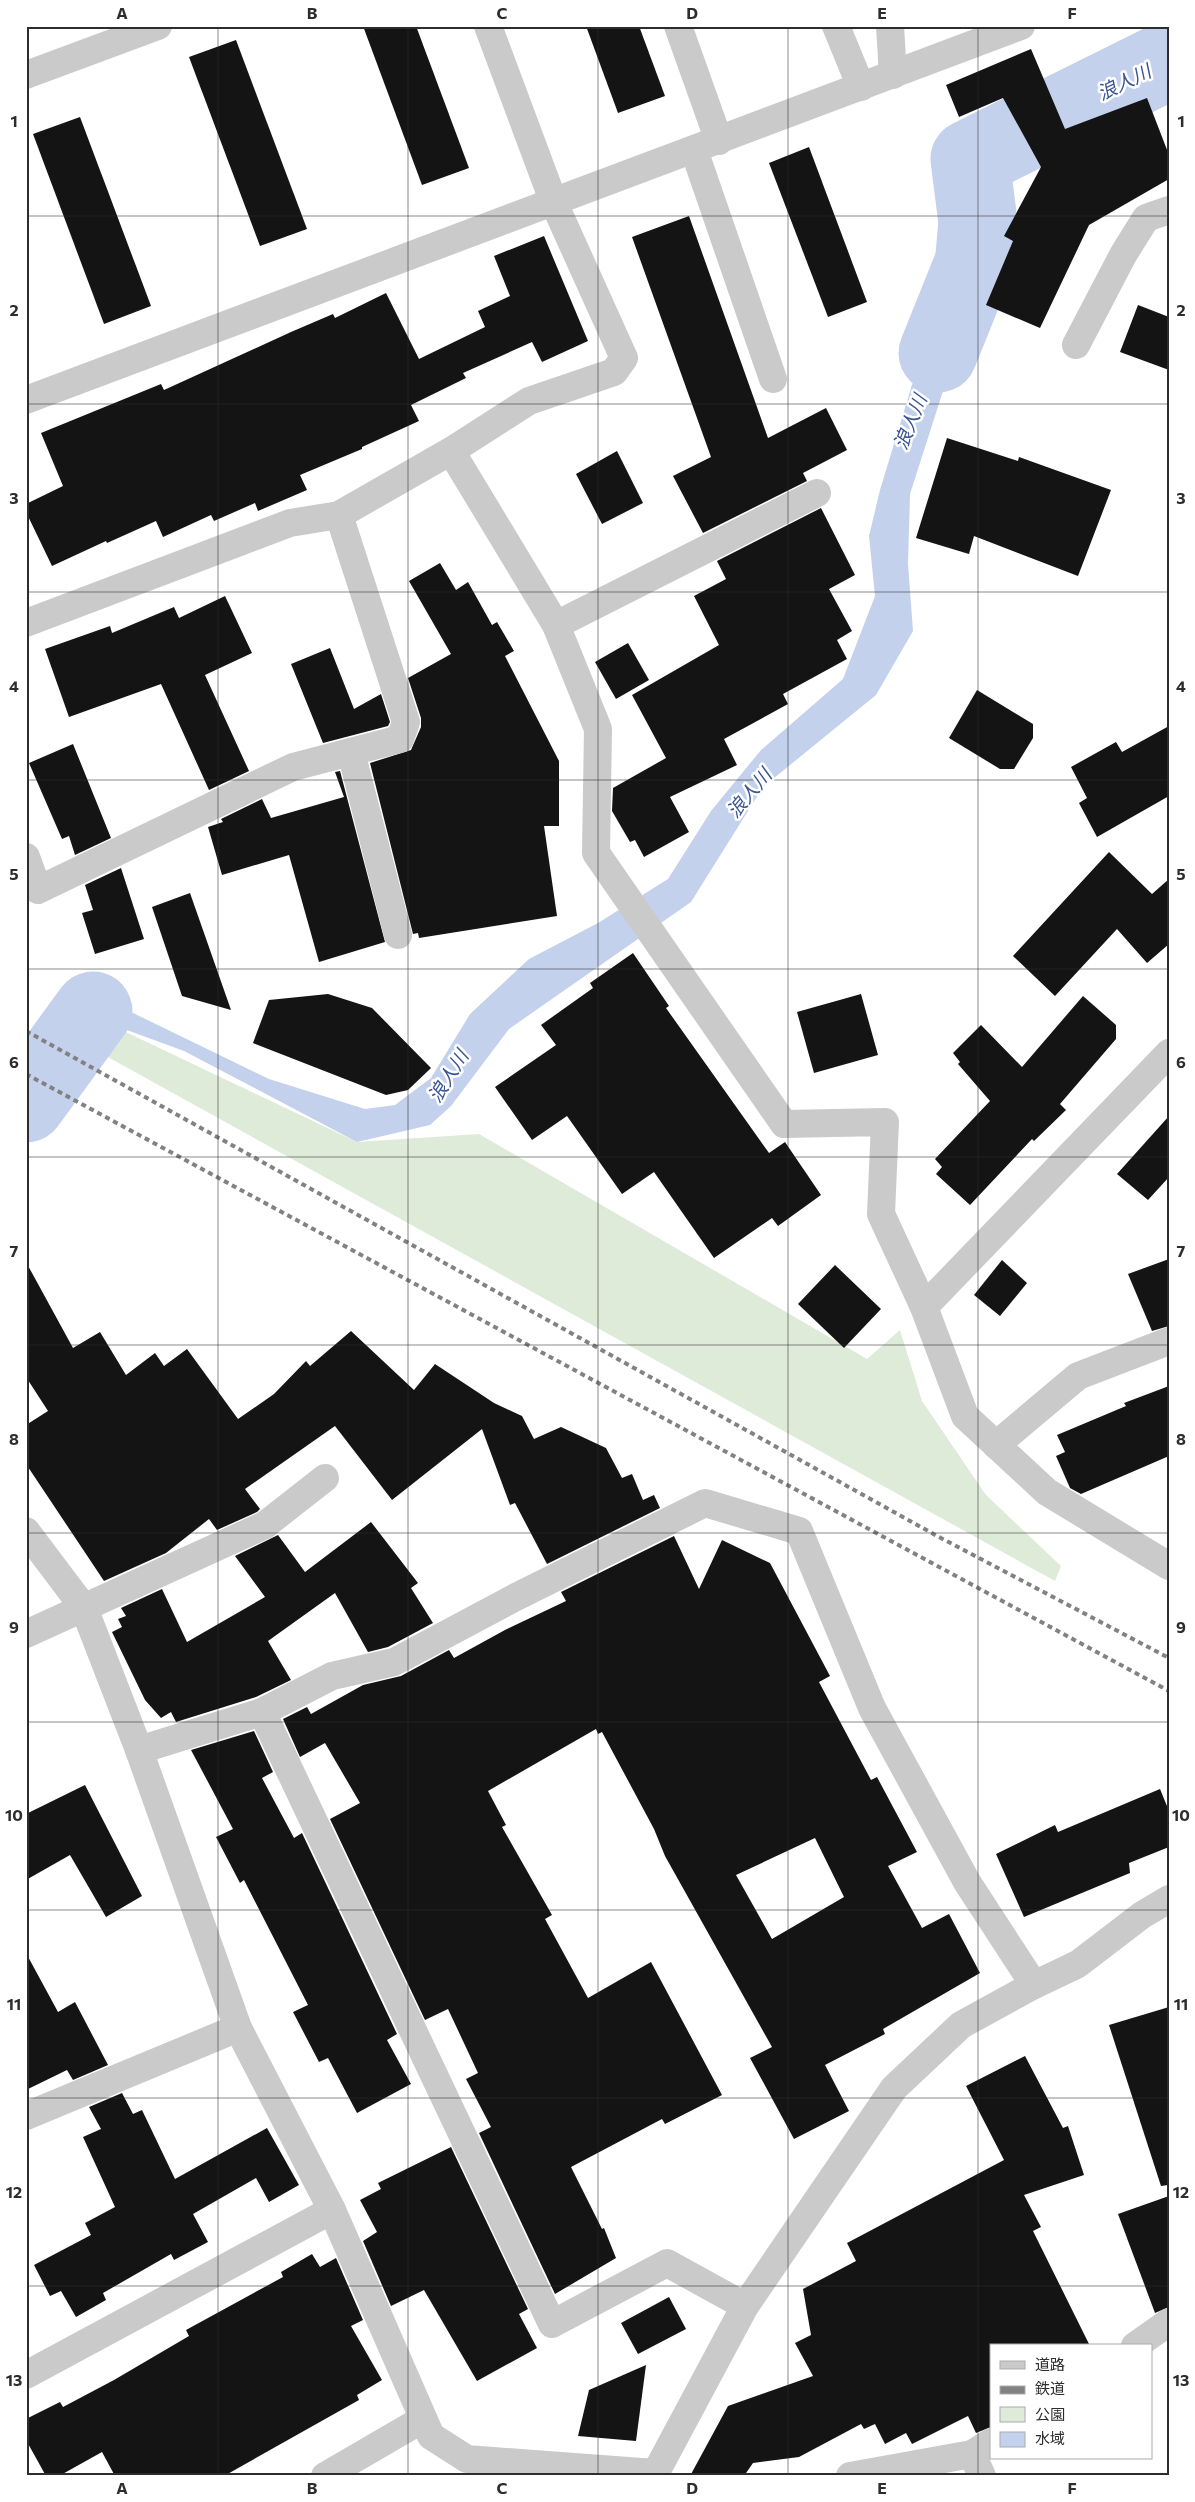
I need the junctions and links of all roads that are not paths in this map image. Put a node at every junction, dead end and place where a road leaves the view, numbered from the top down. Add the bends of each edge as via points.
1 (158, 26) edge
2 (488, 26) edge
3 (678, 26) edge
4 (836, 26) edge
5 (890, 26) edge
6 (1021, 26) edge
7 (26, 75) edge
8 (893, 75) junction
9 (861, 87) junction
10 (719, 141) junction
11 (694, 150) junction
12 (554, 203) junction
13 (1169, 210) edge
14 (1076, 345) dead end
15 (773, 379) dead end
16 (26, 400) edge
17 (451, 451) junction
18 (817, 493) dead end
19 (339, 515) junction
20 (26, 623) edge
21 (556, 625) junction
22 (352, 752) junction
23 (26, 857) edge
24 (398, 935) dead end
25 (1169, 1053) edge
26 (924, 1307) junction
27 (1169, 1341) edge
28 (996, 1445) junction
29 (325, 1478) dead end
30 (26, 1531) edge
31 (1169, 1566) edge
32 (84, 1608) junction
33 (26, 1634) edge
34 (262, 1712) junction
35 (139, 1750) junction
36 (1169, 1899) edge
37 (1034, 1985) junction
38 (238, 2028) junction
39 (26, 2116) edge
40 (332, 2210) junction
41 (745, 2306) junction
42 (1169, 2322) edge
43 (1138, 2344) edge
44 (26, 2375) edge
45 (423, 2419) junction
46 (982, 2457) edge
47 (654, 2474) edge
48 (325, 2476) edge
49 (850, 2476) edge

1 - 7 street
2 - 12 street
3 - 10 street
4 - 9 street
5 - 8 street
6 - 8 street
8 - 9 street
9 - 10 street
10 - 11 street
11 - 12 street
11 - 15 street
12 - 16 street
12 - 17 street via 624,358 614,372 529,400
13 - 14 street via 1146,218
17 - 19 street
17 - 21 street
18 - 21 street
19 - 20 street via 290,523
19 - 22 street via 406,722 400,739
21 - 26 street via 598,729 596,853 784,1124 884,1122 881,1214
22 - 23 street via 293,767 38,890
22 - 24 street
25 - 26 street
26 - 28 street via 965,1416
27 - 28 street via 1078,1376
28 - 31 street via 1047,1492
29 - 32 street via 265,1525
30 - 32 street
32 - 33 street
32 - 35 street
34 - 35 street
34 - 37 street via 332,1676 394,1662 705,1503 799,1531 872,1708 968,1882
34 - 41 street via 552,2324 667,2264
35 - 38 street
36 - 37 street via 1142,1915 1078,1964
37 - 41 street via 961,2025 894,2088
38 - 39 street
38 - 40 street
40 - 44 street
40 - 45 street
41 - 47 street
42 - 43 street
45 - 47 street via 431,2436 467,2459
45 - 48 street
46 - 49 street

